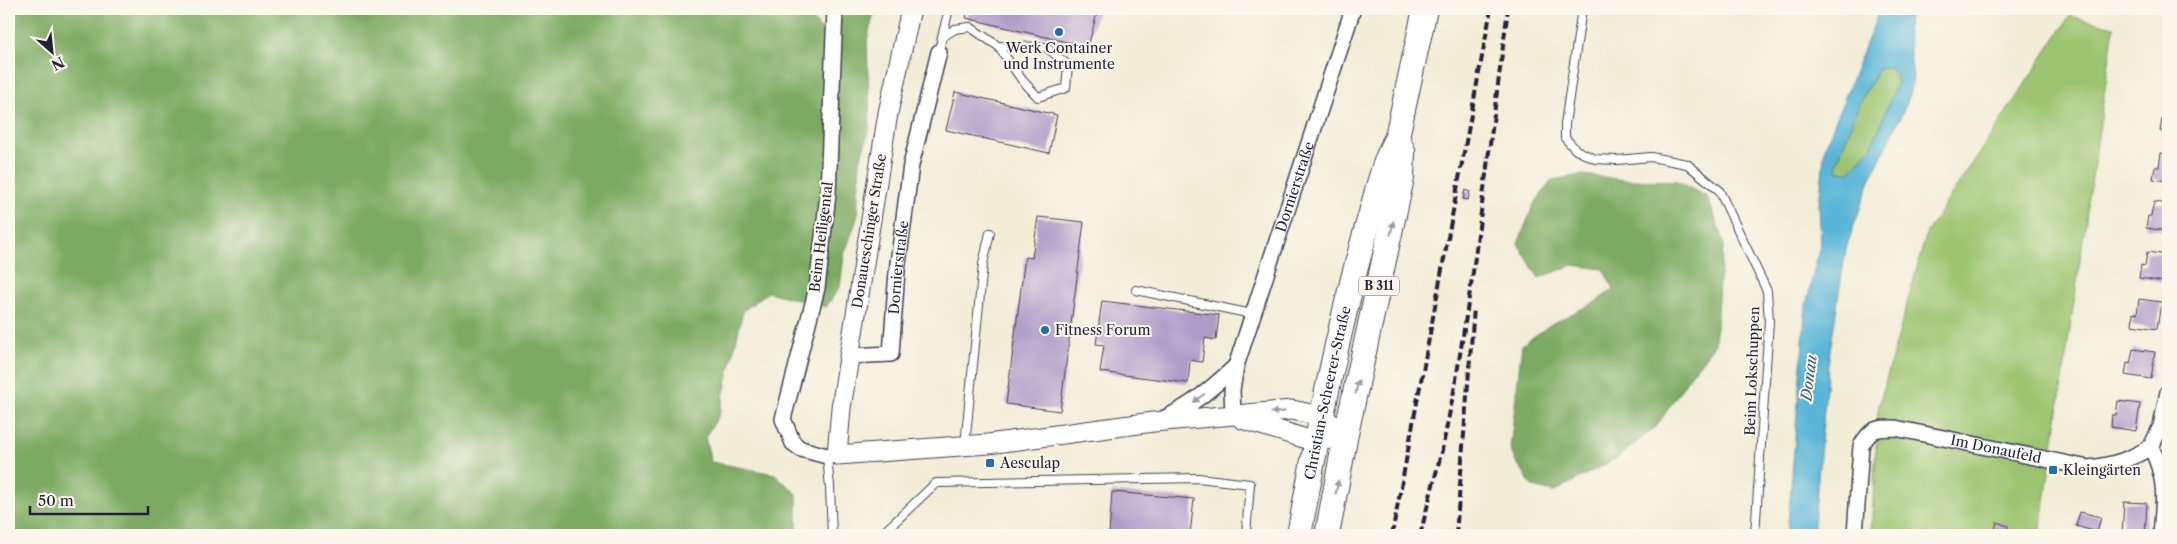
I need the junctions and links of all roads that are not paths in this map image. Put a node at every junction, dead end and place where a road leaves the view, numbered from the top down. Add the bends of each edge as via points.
1 (836, 9) edge
2 (911, 9) edge
3 (949, 9) edge
4 (1352, 9) edge
5 (1426, 9) edge
6 (1582, 9) edge
7 (940, 44) junction
8 (998, 46) junction
9 (1397, 137) junction
10 (990, 233) dead end
11 (1136, 290) dead end
12 (1252, 314) junction
13 (849, 356) junction
14 (1236, 366) junction
15 (2168, 392) edge
16 (1233, 416) junction
17 (1321, 416) junction
18 (1153, 422) junction
19 (1346, 434) junction
20 (1316, 442) junction
21 (965, 446) junction
22 (2151, 447) junction
23 (832, 455) junction
24 (832, 535) edge
25 (881, 535) edge
26 (1246, 535) edge
27 (1300, 535) edge
28 (1327, 535) edge
29 (1756, 535) edge
30 (1855, 535) edge
31 (2161, 535) edge

1 - 23 street, Beim Heiligental via 828,194 817,288 783,419 793,443 801,449
2 - 13 street, Donaueschinger Straße via 888,113
3 - 7 lane
4 - 12 street, Dornierstraße
5 - 9 main road, Christian-Scheerer-Straße / B 311
6 - 29 lane, Beim Lokschuppen via 1565,124 1566,138 1576,150 1595,159 1651,157 1687,164 1719,190 1767,291 1769,321
7 - 8 lane via 955,30 970,28
7 - 13 street, Dornierstraße via 911,165 897,271 891,354
8 - 8 lane via 1038,97 1066,88 1068,65 1046,47
9 - 17 main road, Christian-Scheerer-Straße / B 311 via 1388,153 1361,249
19 -> 9 main road, Christian-Scheerer-Straße / B 311 via 1402,178 1403,151
10 - 21 lane via 983,264
11 - 12 lane
12 - 14 street, Dornierstraße
13 - 23 street, Donaueschinger Straße
14 - 16 street, Dornierstraße via 1232,390
14 -> 18 street via 1185,409
15 - 22 street via 2161,426
17 -> 16 street via 1292,410
16 - 18 street
16 - 20 street
17 - 19 street
17 - 20 main road, Christian-Scheerer-Straße / B 311
18 - 21 street
19 - 20 street
28 -> 19 main road, Christian-Scheerer-Straße / B 311
20 - 27 main road, Christian-Scheerer-Straße / B 311
21 - 23 street
22 - 30 street, Im Donaufeld via 2111,466 2088,468 1895,428 1878,428 1868,433 1861,446
22 - 31 street via 2164,483
23 - 24 lane
25 - 26 lane via 936,483 1198,478 1250,484

